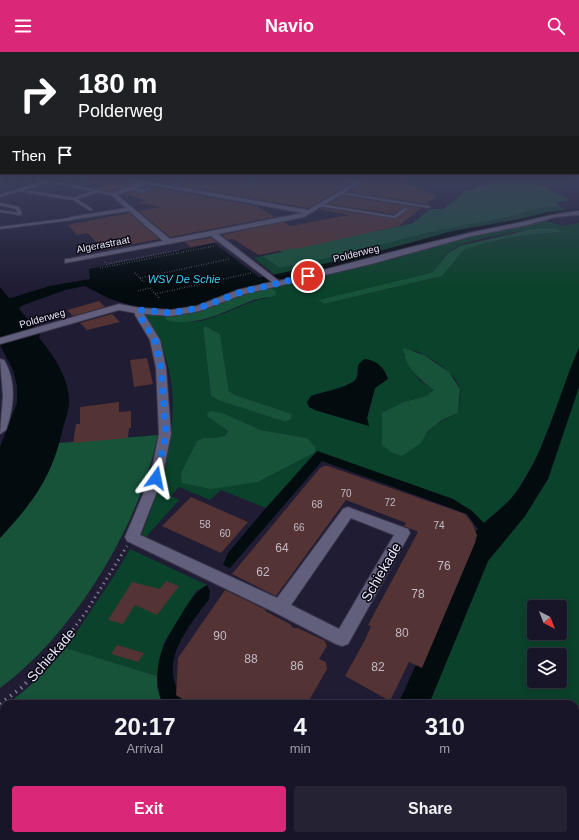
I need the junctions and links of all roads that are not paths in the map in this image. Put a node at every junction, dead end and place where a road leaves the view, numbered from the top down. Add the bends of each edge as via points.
1 (103, 214) edge
2 (137, 214) edge
3 (306, 214) edge
4 (375, 214) edge
5 (399, 214) edge
6 (570, 214) edge
7 (71, 219) joint
8 (0, 228) edge
9 (213, 234) junction
10 (169, 242) junction
11 (68, 261) dead end
12 (277, 283) junction
13 (140, 310) junction
14 (0, 341) edge
15 (0, 362) edge
16 (0, 430) edge
17 (280, 607) junction

1 - 7 street
2 - 10 street
3 - 9 street, Algerastraat
4 - 5 lane via 395,217
6 - 12 street, Polderweg via 471,234
7 - 8 lane
9 - 10 street, Algerastraat
9 - 12 street
10 - 11 street, Algerastraat
12 - 13 street, Polderweg via 241,292 199,308 171,313
13 - 14 street, Polderweg via 119,307
13 - 17 street, Schiekade via 139,315 155,340 161,368 166,434 156,478 132,537
15 - 16 street via 6,375 9,393
17 - 17 street, Schiekade via 348,512 402,533 342,639

